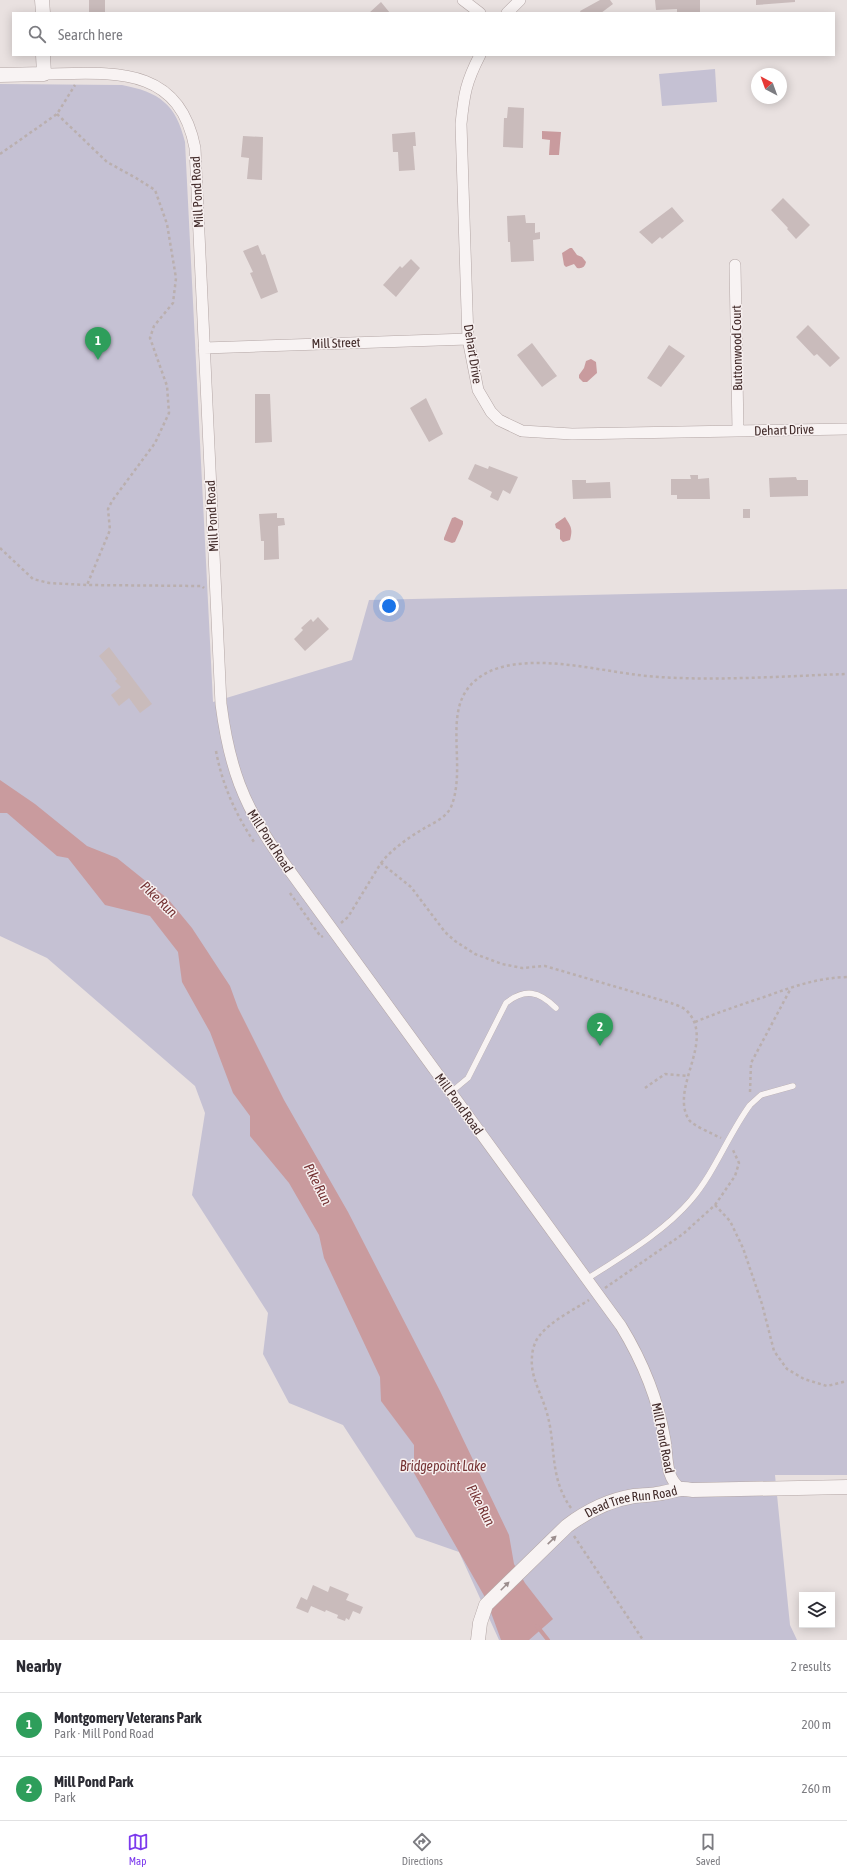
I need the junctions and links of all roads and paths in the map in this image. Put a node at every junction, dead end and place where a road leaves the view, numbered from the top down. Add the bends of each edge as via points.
1 (42, 0) edge
2 (463, 0) edge
3 (520, 0) edge
4 (43, 12) edge
5 (479, 12) edge
6 (508, 12) edge
7 (44, 56) edge
8 (479, 56) edge
9 (44, 74) junction
10 (0, 75) edge
11 (76, 83) dead end
12 (57, 114) junction
13 (0, 154) edge
14 (735, 266) dead end
15 (468, 339) junction
16 (204, 348) junction
17 (847, 428) edge
18 (738, 431) junction
19 (0, 548) edge
20 (86, 585) junction
21 (206, 589) dead end
22 (847, 674) edge
23 (216, 746) dead end
24 (255, 844) dead end
25 (381, 863) junction
26 (285, 887) dead end
27 (337, 925) dead end
28 (325, 934) dead end
29 (847, 977) edge
30 (791, 987) junction
31 (556, 1008) dead end
32 (695, 1022) junction
33 (688, 1076) junction
34 (793, 1086) dead end
35 (645, 1088) dead end
36 (450, 1093) junction
37 (750, 1105) junction
38 (727, 1144) junction
39 (715, 1205) junction
40 (587, 1279) junction
41 (603, 1289) dead end
42 (590, 1299) dead end
43 (847, 1381) edge
44 (847, 1487) edge
45 (680, 1488) junction
46 (573, 1522) junction
47 (478, 1640) edge
48 (643, 1640) edge

1 - 4 street
2 - 5 street
3 - 6 street
7 - 9 street
8 - 15 street, Dehart Drive via 469,76 464,94 461,124
9 - 10 street
9 - 16 street, Mill Pond Road via 116,75 142,80 164,91 185,115 195,148
11 - 12 path
12 - 13 path
12 - 20 path via 107,162 155,190 166,224 176,278 173,303 154,326 150,338 167,386 169,414 156,444 108,509 110,530
14 - 18 street, Buttonwood Court
15 - 16 street, Mill Street
15 - 18 street, Dehart Drive via 478,390 499,420 522,431 572,434
16 - 36 street, Mill Pond Road via 221,704 233,767 245,802 266,838
17 - 18 street, Dehart Drive
19 - 20 path via 33,579 49,583
20 - 21 path via 202,586
22 - 25 path via 686,678 636,675 543,662 516,664 491,670 466,691 459,706 458,772 450,808 437,822 404,842
23 - 24 path via 220,774 231,802
25 - 27 path via 348,917
25 - 32 path via 411,887 450,936 475,954 522,968 545,966 671,1003 686,1010
26 - 28 path via 321,938
29 - 30 path via 827,978
30 - 32 path via 722,1010
30 - 37 path via 750,1063
31 - 36 lane via 536,994 516,995 506,1003 468,1078
32 - 33 path via 697,1040
33 - 35 path via 666,1074
33 - 38 path via 685,1109 690,1121
34 - 37 lane via 761,1095
36 - 40 street, Mill Pond Road
37 - 38 lane
38 - 39 path via 733,1149 739,1163 735,1176
38 - 40 lane via 703,1183 678,1215
39 - 41 path via 683,1234
39 - 43 path via 730,1222 743,1248 762,1304 774,1351 787,1369 804,1379 827,1386
40 - 45 street, Mill Pond Road via 621,1326 644,1369 662,1423 671,1479
42 - 46 path via 539,1335 532,1358 533,1375 547,1416 555,1474
44 - 45 street, Dead Tree Run Road via 692,1490
45 - 46 street, Dead Tree Run Road via 613,1501
47 -> 46 street, Dead Tree Run Road via 486,1605
46 - 48 path

